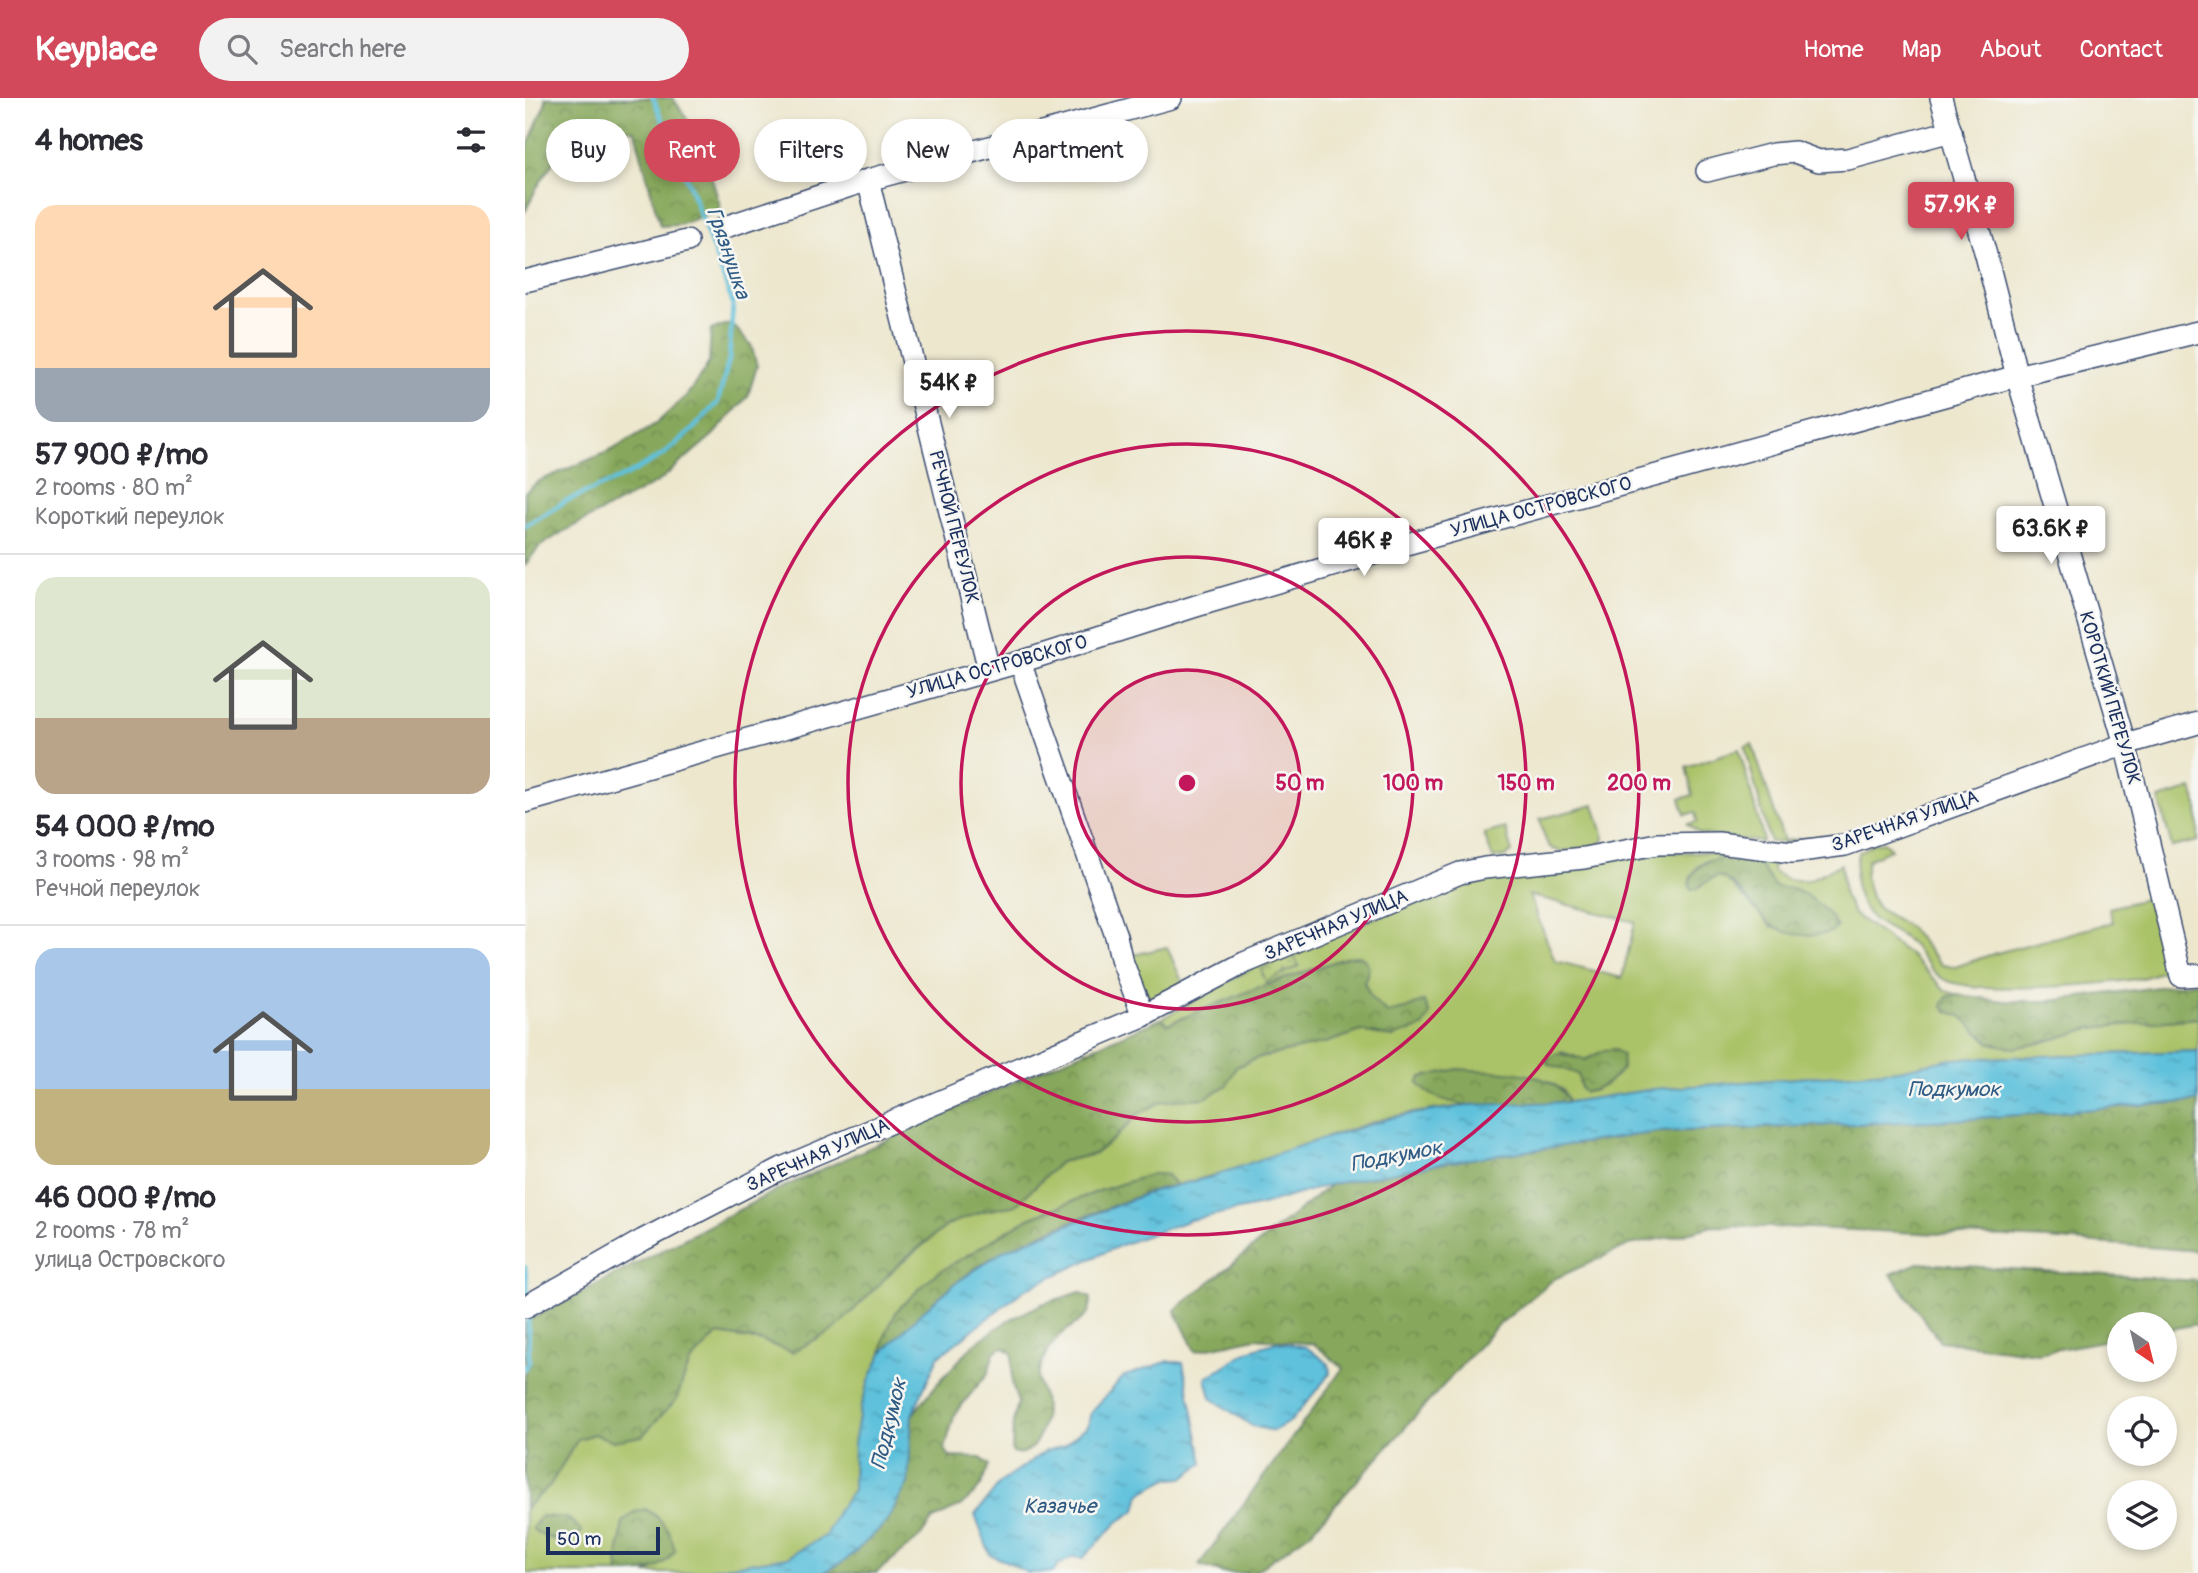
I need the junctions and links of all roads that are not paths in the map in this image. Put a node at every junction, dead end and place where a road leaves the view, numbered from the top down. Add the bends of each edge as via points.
1 (1171, 98) edge
2 (1941, 98) edge
3 (1951, 131) junction
4 (1707, 171) dead end
5 (868, 180) junction
6 (725, 227) dead end
7 (687, 241) dead end
8 (525, 281) edge
9 (2198, 332) edge
10 (2017, 376) junction
11 (1020, 662) junction
12 (989, 670) junction
13 (2198, 723) edge
14 (2125, 744) junction
15 (525, 802) edge
16 (2190, 975) edge
17 (1143, 1016) junction
18 (534, 1301) edge

1 - 5 street
2 - 3 street, КОРОТКИЙ ПЕРЕУЛОК
3 - 4 street via 1848,159 1819,162 1795,152
3 - 10 street, КОРОТКИЙ ПЕРЕУЛОК
5 - 6 street
5 - 12 street, РЕЧНОЙ ПЕРЕУЛОК
7 - 8 street
9 - 10 street, УЛИЦА ОСТРОВСКОГО
10 - 11 street, УЛИЦА ОСТРОВСКОГО via 1410,543
10 - 14 street, КОРОТКИЙ ПЕРЕУЛОК
11 - 12 street, УЛИЦА ОСТРОВСКОГО
11 - 17 street
12 - 15 street, УЛИЦА ОСТРОВСКОГО
13 - 14 street, ЗАРЕЧНАЯ УЛИЦА
14 - 16 street, КОРОТКИЙ ПЕРЕУЛОК
14 - 17 street, ЗАРЕЧНАЯ УЛИЦА via 1831,848 1792,852 1718,843 1657,844 1460,873 1244,963
17 - 18 street, ЗАРЕЧНАЯ УЛИЦА via 782,1168

